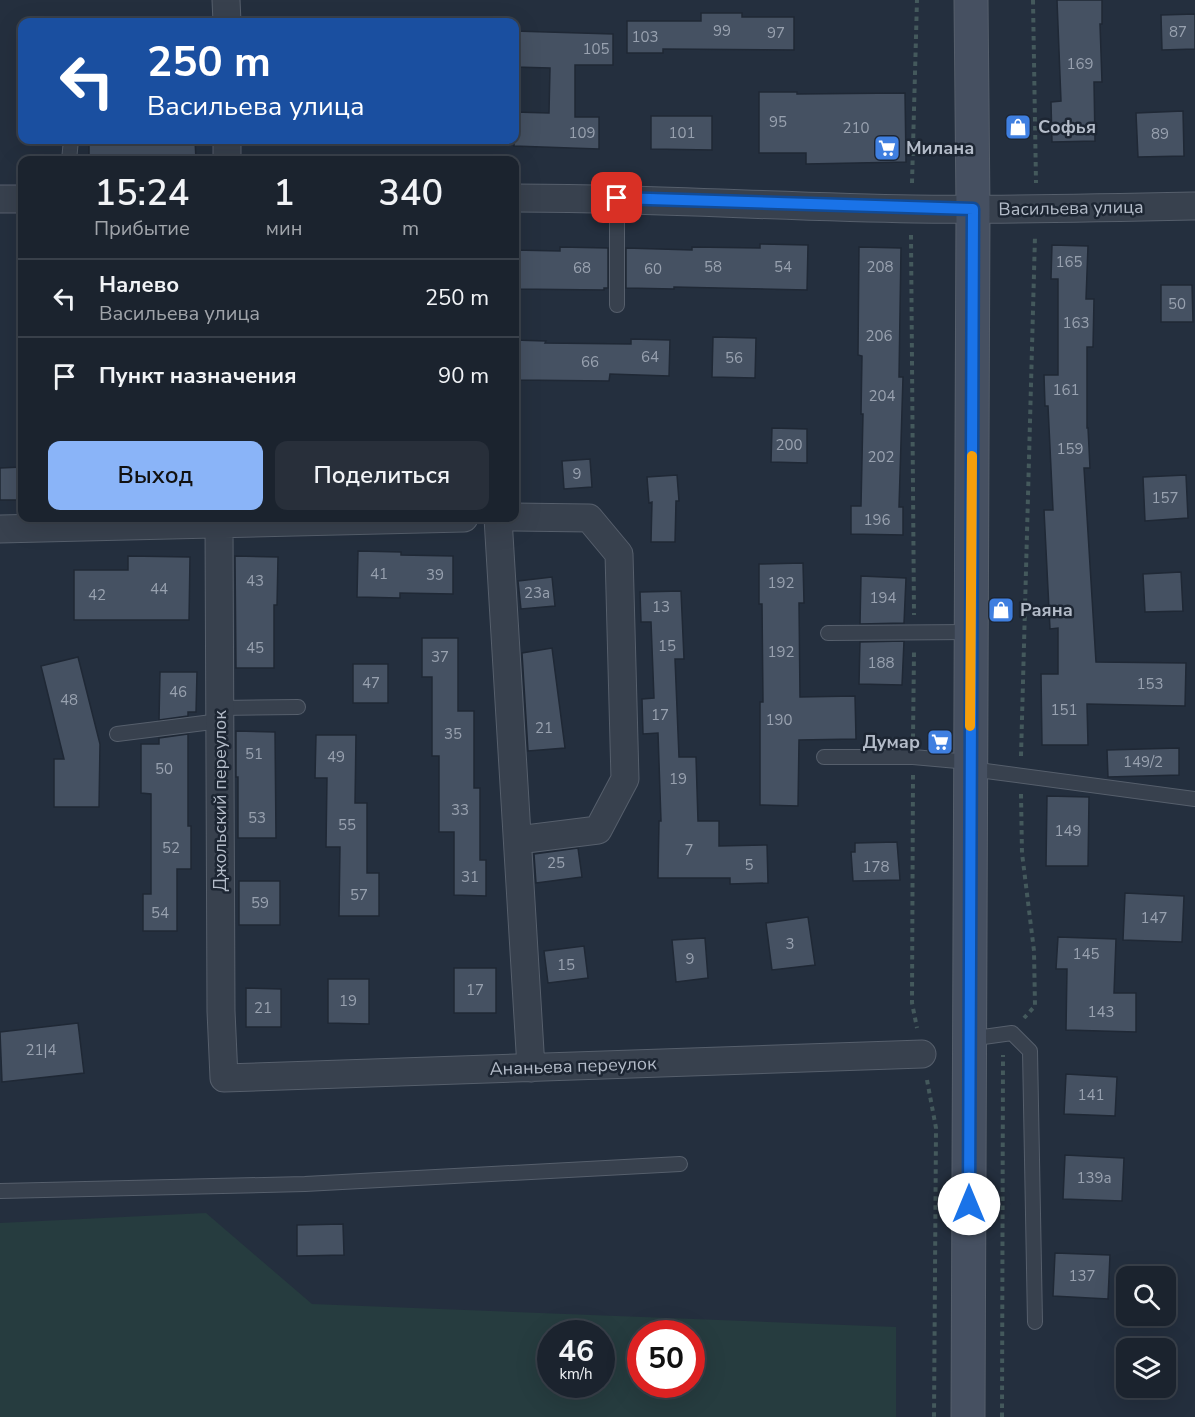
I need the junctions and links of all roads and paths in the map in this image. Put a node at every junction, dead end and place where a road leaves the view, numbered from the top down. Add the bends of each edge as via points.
1 (226, 0) edge
2 (917, 0) edge
3 (971, 0) edge
4 (1033, 0) edge
5 (227, 18) edge
6 (519, 198) edge
7 (617, 198) junction
8 (0, 199) edge
9 (18, 199) edge
10 (1195, 206) edge
11 (911, 209) junction
12 (973, 209) junction
13 (1036, 210) junction
14 (617, 306) dead end
15 (519, 517) edge
16 (233, 522) edge
17 (498, 522) edge
18 (0, 529) edge
19 (915, 632) junction
20 (971, 632) junction
21 (828, 633) dead end
22 (298, 707) dead end
23 (219, 715) junction
24 (117, 735) dead end
25 (824, 758) dead end
26 (913, 758) junction
27 (969, 765) junction
28 (1020, 776) junction
29 (1195, 799) edge
30 (518, 840) junction
31 (1012, 1033) junction
32 (969, 1039) junction
33 (922, 1054) junction
34 (531, 1068) junction
35 (225, 1078) joint
36 (680, 1164) dead end
37 (0, 1191) edge
38 (1035, 1322) dead end
39 (934, 1417) edge
40 (968, 1417) edge
41 (1002, 1417) edge

1 - 5 street
2 - 11 path
3 - 12 main road
4 - 13 path
6 - 7 street, Васильева улица
7 - 11 street, Васильева улица
7 - 14 lane
8 - 9 street
10 - 13 street, Васильева улица
11 - 12 street, Васильева улица
11 - 19 path
12 - 13 street, Васильева улица
12 - 20 main road
13 - 28 path
15 - 30 street via 589,518 619,554 625,779 598,830
16 - 18 street
16 - 23 street, Джольский переулок
17 - 30 street
19 - 20 lane
19 - 21 lane
19 - 26 path
20 - 27 main road
22 - 23 lane
23 - 24 lane
23 - 35 street, Джольский переулок via 220,1011
25 - 26 lane
26 - 27 lane
26 - 33 path via 912,1003
27 - 28 lane
27 - 32 main road
28 - 29 lane
28 - 31 path via 1022,853 1034,951 1035,1006
30 - 34 street
31 - 32 lane
31 - 38 lane via 1030,1051
31 - 41 path via 1003,1047
32 - 40 main road
33 - 34 street, Ананьева переулок
33 - 39 path via 936,1128
34 - 35 street, Ананьева переулок
36 - 37 lane via 305,1184

